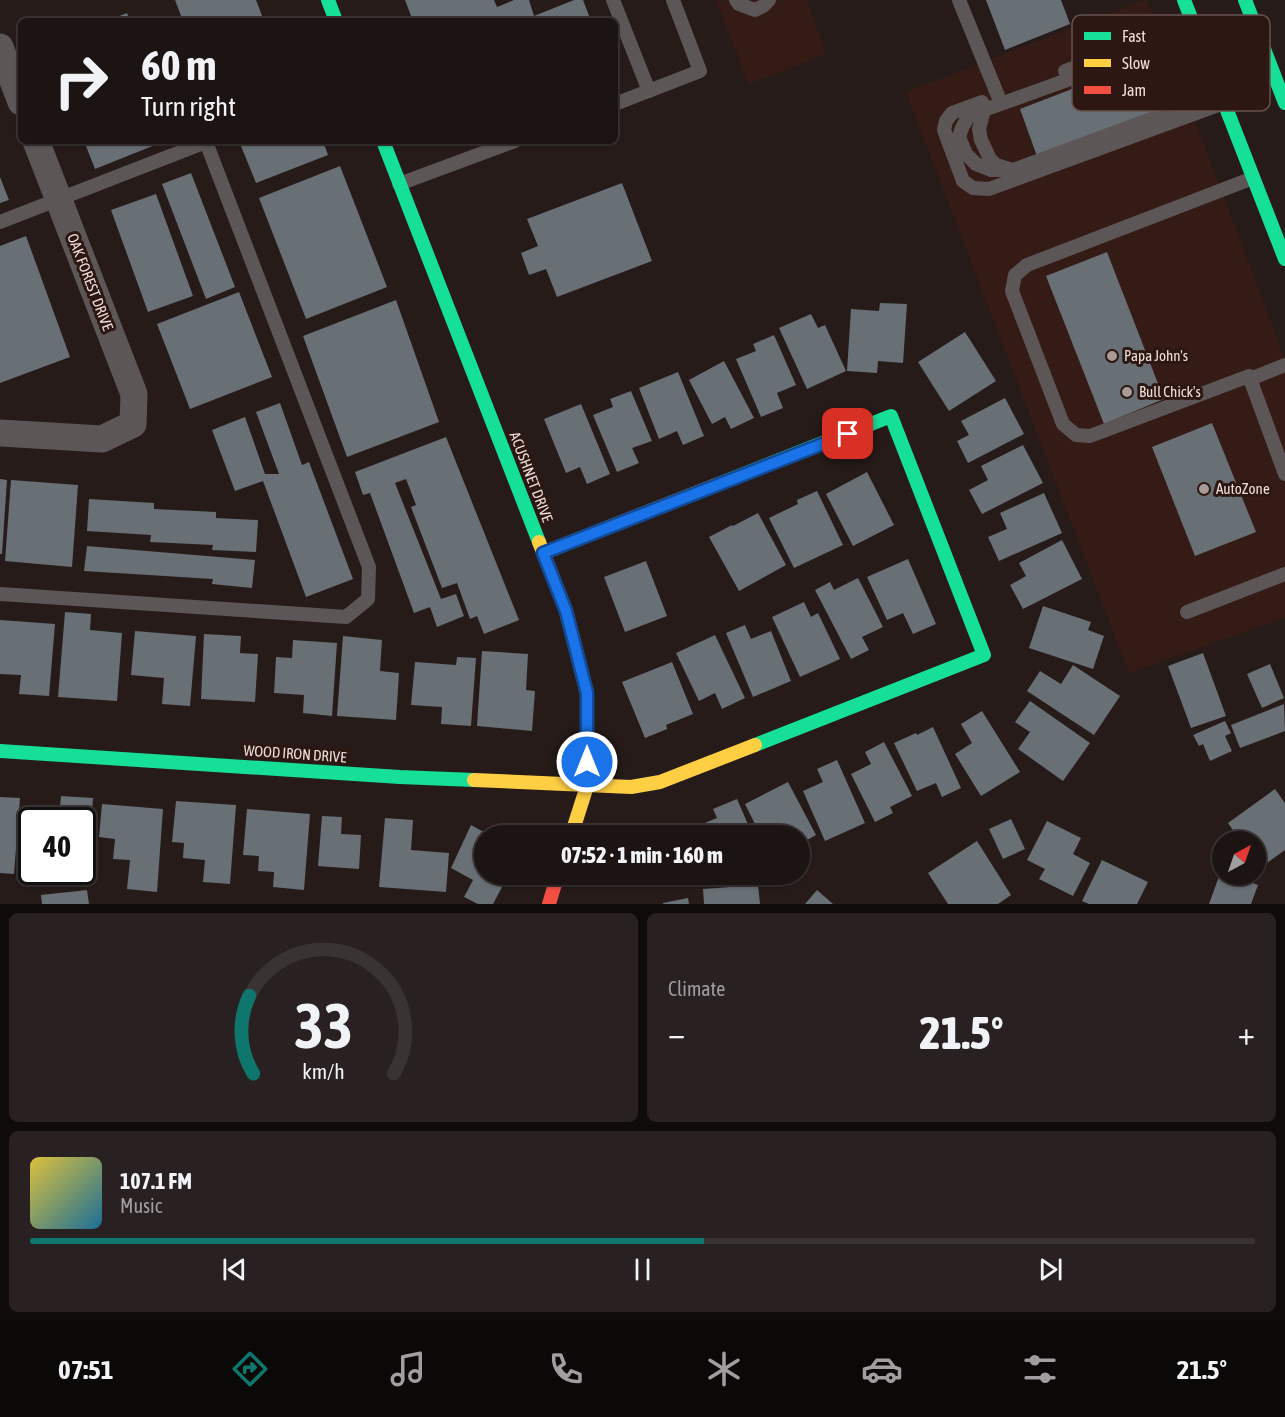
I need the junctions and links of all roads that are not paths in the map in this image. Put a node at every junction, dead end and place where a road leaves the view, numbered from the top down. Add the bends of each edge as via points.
1 (328, 0) edge
2 (613, 0) edge
3 (673, 0) edge
4 (736, 0) edge
5 (769, 0) edge
6 (959, 0) edge
7 (1184, 0) edge
8 (1245, 0) edge
9 (1190, 15) edge
10 (1251, 15) edge
11 (335, 18) edge
12 (0, 47) edge
13 (1285, 63) edge
14 (1270, 64) edge
15 (1072, 68) edge
16 (1272, 69) junction
17 (1072, 78) edge
18 (649, 91) junction
19 (18, 94) edge
20 (998, 96) junction
21 (1285, 102) edge
22 (618, 103) edge
23 (984, 110) junction
24 (1177, 111) edge
25 (1199, 111) edge
26 (1228, 111) edge
27 (1180, 118) junction
28 (37, 144) edge
29 (201, 144) edge
30 (207, 144) edge
31 (383, 144) edge
32 (507, 144) edge
33 (1013, 170) junction
34 (1254, 178) junction
35 (399, 184) junction
36 (58, 199) junction
37 (0, 222) edge
38 (1285, 259) edge
39 (1285, 365) edge
40 (1250, 379) junction
41 (0, 433) edge
42 (1285, 474) edge
43 (543, 553) junction
44 (1285, 574) edge
45 (0, 594) edge
46 (1187, 612) dead end
47 (0, 751) edge
48 (587, 786) junction
49 (575, 825) edge
50 (555, 885) edge
51 (549, 904) edge

1 - 11 street
2 - 18 lane
3 - 18 lane via 700,71
4 - 5 lane via 755,10
6 - 20 lane
7 - 9 street
8 - 10 street
12 - 19 street
13 - 16 lane
14 - 16 street
15 - 20 lane
16 - 21 street
17 - 23 lane
18 - 22 lane
20 - 27 lane via 952,113 946,121 944,130 963,181 973,188 989,189
23 - 33 lane via 979,129 990,159
23 - 33 lane via 968,117 962,128 959,137 966,154 976,164 991,170
24 - 27 lane
25 - 27 lane
26 - 34 street
27 - 33 lane via 1151,119
28 - 36 street, OAK FOREST DRIVE
29 - 36 lane
30 - 45 lane via 369,567 368,599 346,617
31 - 35 street, ACUSHNET DRIVE
32 - 35 lane
34 - 38 street
34 - 40 lane via 1027,265 1015,274 1012,291 1064,424 1076,435 1090,436 1249,376
35 - 43 street, ACUSHNET DRIVE
36 - 37 lane
36 - 41 street, OAK FOREST DRIVE via 134,394 133,424 102,439
39 - 40 lane
40 - 42 lane
43 - 48 street, ACUSHNET DRIVE via 566,611 587,693
43 - 48 street, WOOD IRON DRIVE via 891,416 984,655 660,782 631,787
44 - 46 lane
47 - 48 street, WOOD IRON DRIVE
48 - 49 street, ACUSHNET DRIVE
50 - 51 street

